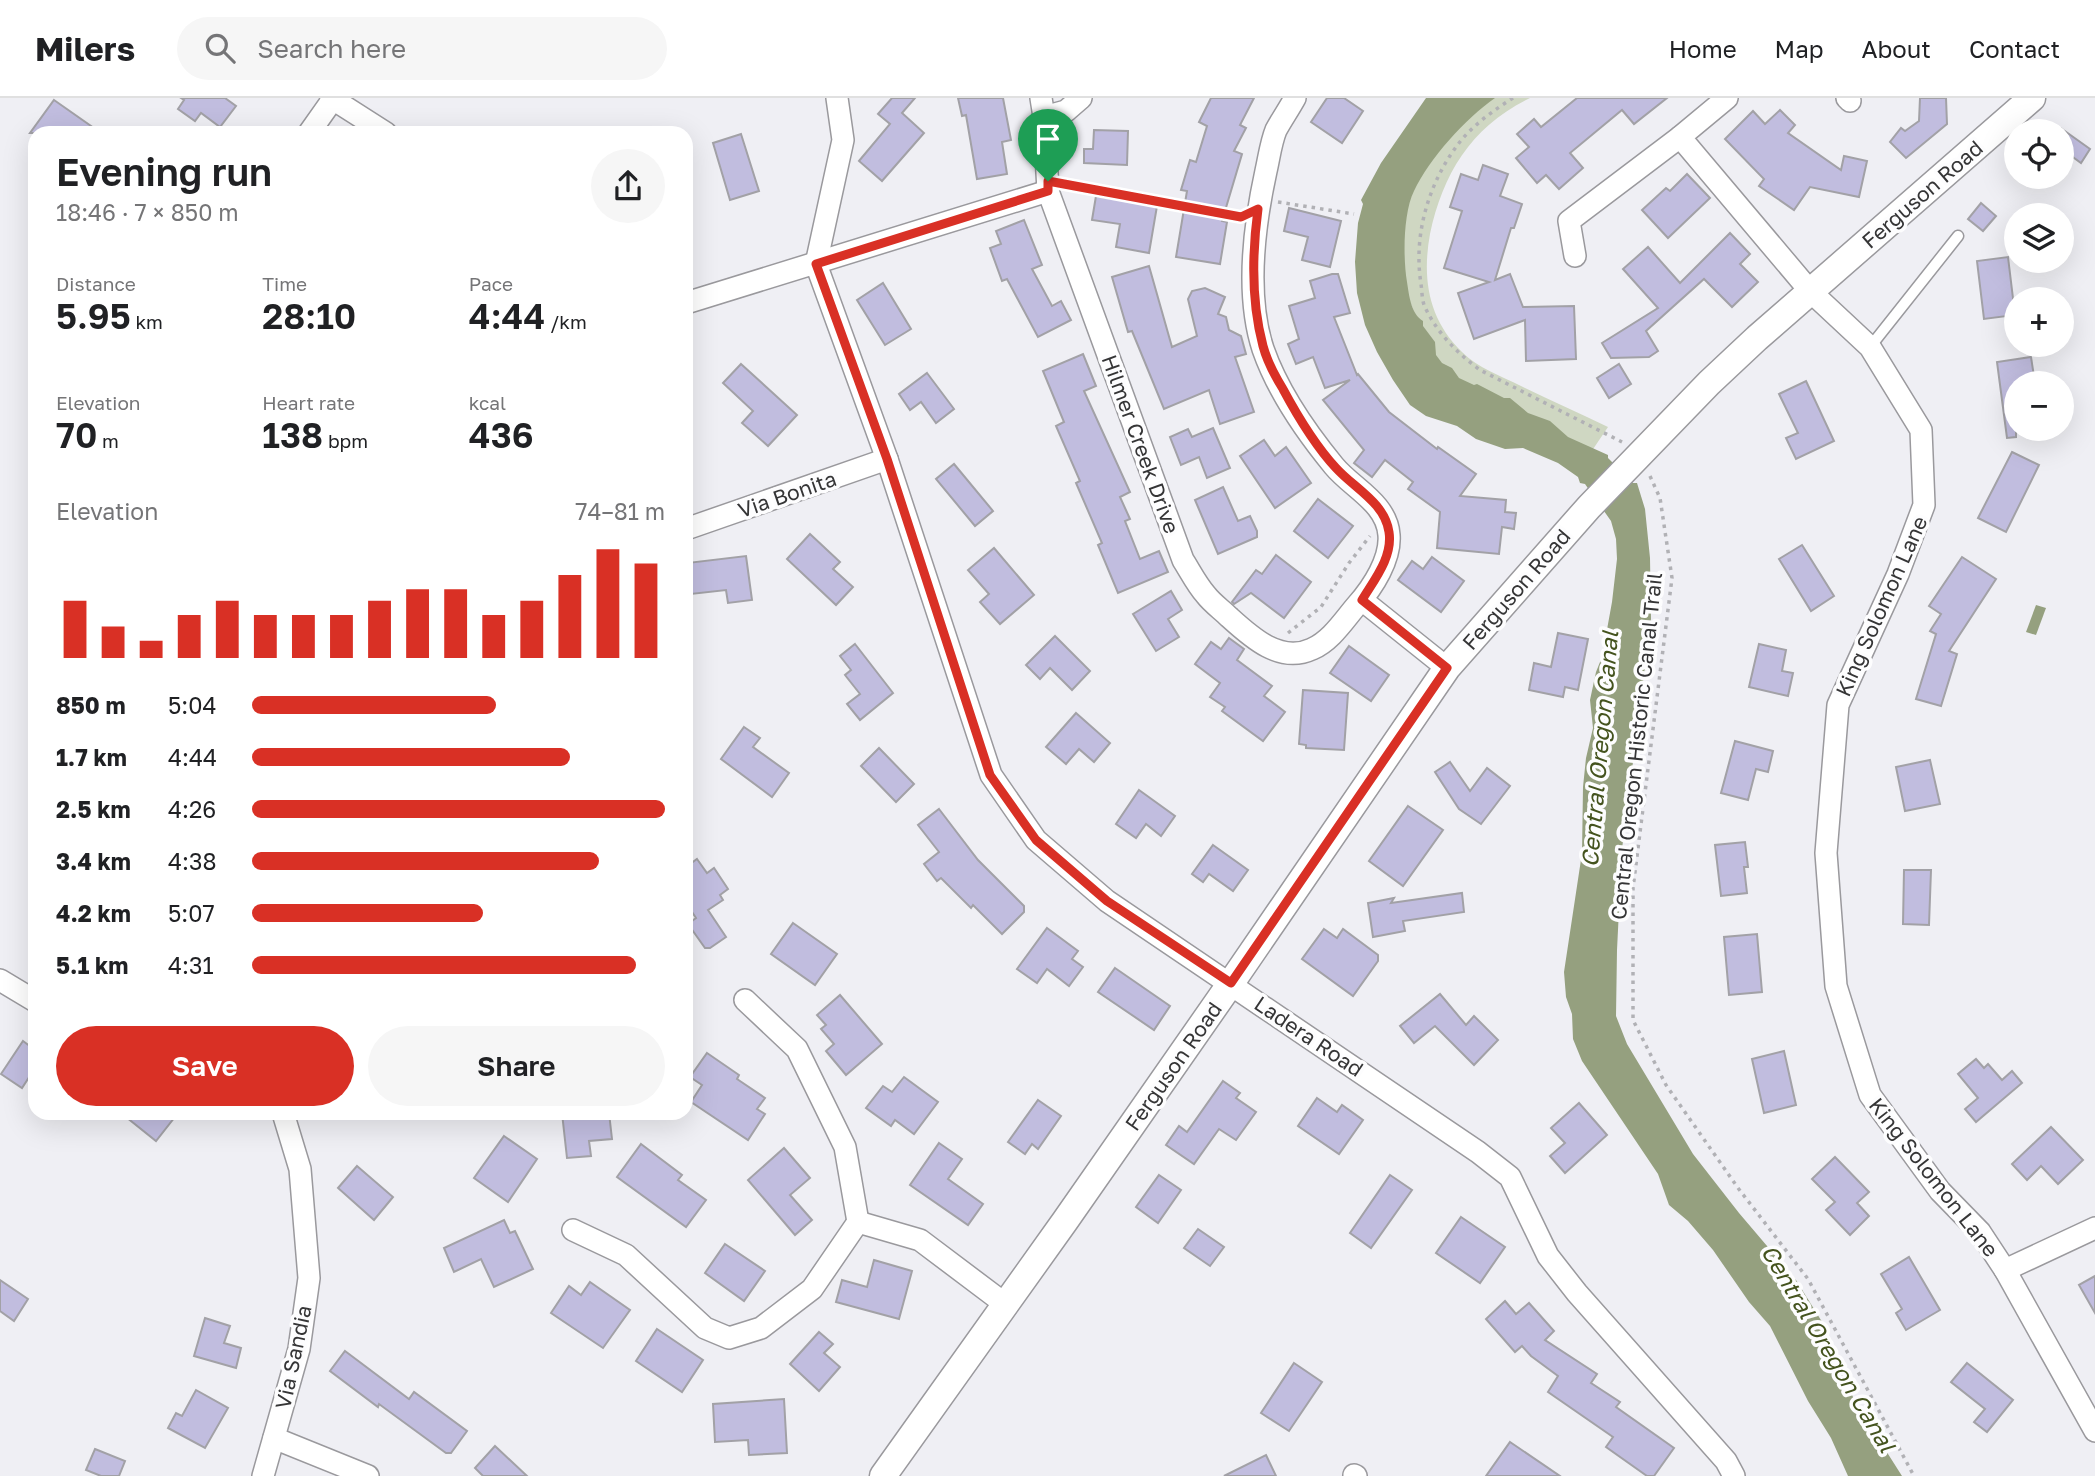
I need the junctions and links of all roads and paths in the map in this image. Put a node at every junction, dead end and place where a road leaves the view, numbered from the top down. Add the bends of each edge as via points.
1 (332, 98) edge
2 (837, 98) edge
3 (1081, 98) edge
4 (1295, 98) edge
5 (1513, 98) edge
6 (1727, 98) edge
7 (2032, 98) edge
8 (1042, 108) edge
9 (314, 126) edge
10 (375, 126) edge
11 (1680, 137) junction
12 (1048, 186) junction
13 (1258, 209) junction
14 (1354, 214) dead end
15 (1958, 236) dead end
16 (1575, 256) dead end
17 (816, 264) junction
18 (1810, 290) junction
19 (693, 301) edge
20 (1870, 347) junction
21 (887, 459) junction
22 (1633, 460) junction
23 (1384, 518) junction
24 (693, 527) edge
25 (1362, 600) junction
26 (1268, 647) junction
27 (1447, 668) junction
28 (0, 980) edge
29 (1231, 983) junction
30 (28, 997) edge
31 (745, 1000) dead end
32 (285, 1120) edge
33 (858, 1222) junction
34 (2095, 1228) edge
35 (573, 1230) dead end
36 (2006, 1270) junction
37 (1005, 1304) junction
38 (2095, 1431) edge
39 (274, 1438) junction
40 (263, 1476) edge
41 (368, 1476) edge
42 (883, 1476) edge
43 (1734, 1476) edge
44 (1914, 1476) edge

1 - 9 street
1 - 10 street
2 - 17 street via 843,140
3 - 8 street via 1066,111
4 - 13 street via 1275,132
5 - 22 path via 1461,140 1439,173 1425,208 1418,265 1424,304 1460,356 1614,436
6 - 11 street
7 - 18 street, Ferguson Road
8 - 12 street, Hilmer Creek Drive
11 - 16 street via 1569,221
11 - 18 street, King Solomon Lane
12 - 13 path via 1241,217
12 - 17 street
12 - 26 street, Hilmer Creek Drive via 1183,560 1206,595
13 - 14 path via 1274,202
13 - 23 street via 1254,279 1263,348 1303,426
15 - 20 lane
17 - 19 street
17 - 21 street, Ladera Road
18 - 20 street, King Solomon Lane
18 - 22 street, Ferguson Road
20 - 36 street, King Solomon Lane via 1921,430 1924,505 1898,575 1838,705 1826,853 1836,986 1870,1095 1940,1191 1980,1232
21 - 24 street, Via Bonita
21 - 29 street, Ladera Road via 990,775 1036,840 1107,901
22 - 27 street, Ferguson Road
22 - 44 path, Central Oregon Historic Canal Trail via 1660,498 1672,578 1633,888 1633,1020 1666,1086 1808,1279
23 - 25 street, Hilmer Creek Drive via 1390,546
23 - 26 path via 1321,607
25 - 26 street, Hilmer Creek Drive via 1324,643 1311,650 1297,654
25 - 27 street
27 - 29 street, Ferguson Road
28 - 30 street
29 - 37 street, Ferguson Road
29 - 43 street, Ladera Road via 1510,1177 1548,1256 1726,1461
31 - 33 street via 797,1049 845,1147
32 - 39 street, Via Sandia via 300,1169 309,1278 299,1349
33 - 35 street via 812,1289 761,1328 729,1338 705,1328 626,1255
33 - 37 street via 920,1240
34 - 36 street
36 - 38 street, King Solomon Lane
37 - 42 street, Ferguson Road
39 - 40 street, Via Sandia
39 - 41 street

